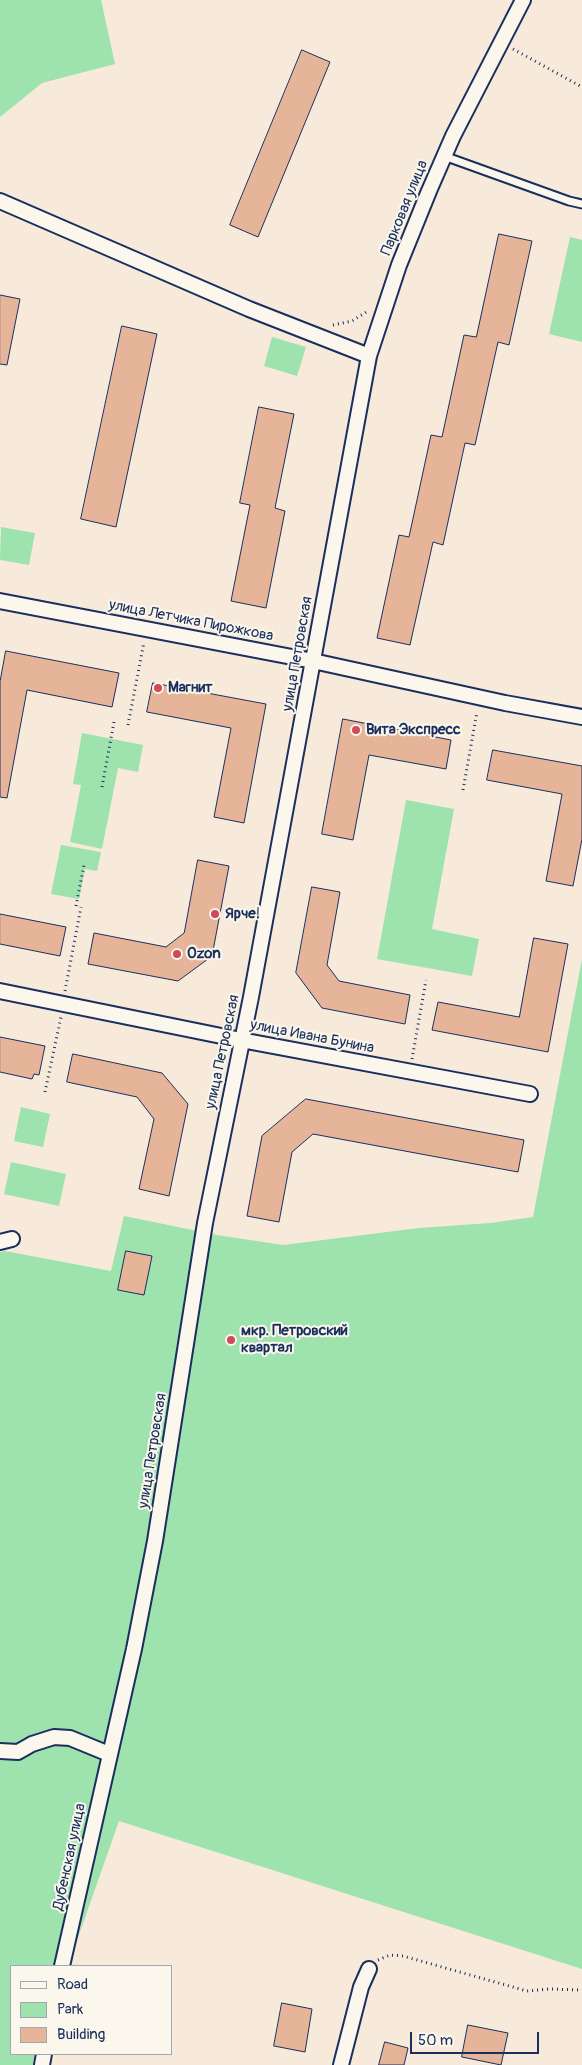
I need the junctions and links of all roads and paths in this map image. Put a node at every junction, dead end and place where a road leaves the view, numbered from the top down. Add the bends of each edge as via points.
1 (522, 0) edge
2 (501, 42) junction
3 (582, 87) edge
4 (444, 156) junction
5 (0, 201) edge
6 (582, 204) edge
7 (373, 307) dead end
8 (327, 325) dead end
9 (369, 356) junction
10 (0, 601) edge
11 (146, 629) junction
12 (313, 660) junction
13 (480, 698) junction
14 (582, 716) edge
15 (114, 722) dead end
16 (128, 725) dead end
17 (102, 787) dead end
18 (463, 790) dead end
19 (84, 866) dead end
20 (76, 906) dead end
21 (81, 907) dead end
22 (426, 980) dead end
23 (0, 991) edge
24 (63, 1004) junction
25 (241, 1040) junction
26 (409, 1072) junction
27 (45, 1092) dead end
28 (530, 1094) dead end
29 (0, 1751) edge
30 (109, 1754) junction
31 (62, 1965) edge
32 (368, 1969) joint
33 (582, 1990) edge
34 (341, 2065) edge

1 - 2 street, Парковая улица
2 - 3 path
2 - 4 street, Парковая улица
4 - 6 lane
4 - 9 street, Парковая улица via 399,265
5 - 9 street via 108,250
7 - 8 path via 352,321
9 - 12 street, улица Петровская
10 - 11 street, улица Летчика Пирожкова
11 - 12 street, улица Летчика Пирожкова
11 - 16 path
12 - 13 street, улица Летчика Пирожкова
12 - 25 street, улица Петровская
13 - 14 street, улица Летчика Пирожкова
13 - 18 path
15 - 17 path
19 - 20 path
21 - 24 path
22 - 26 path
23 - 24 street, улица Ивана Бунина
24 - 25 street, улица Ивана Бунина
24 - 27 path
25 - 26 street, улица Ивана Бунина
25 - 30 street, улица Петровская via 205,1223 155,1541
26 - 28 street, улица Ивана Бунина
29 - 30 street via 18,1752 54,1736 70,1738
30 - 31 street, Дубенская улица
32 - 33 path via 382,1958 397,1955 527,1991
32 - 34 street

